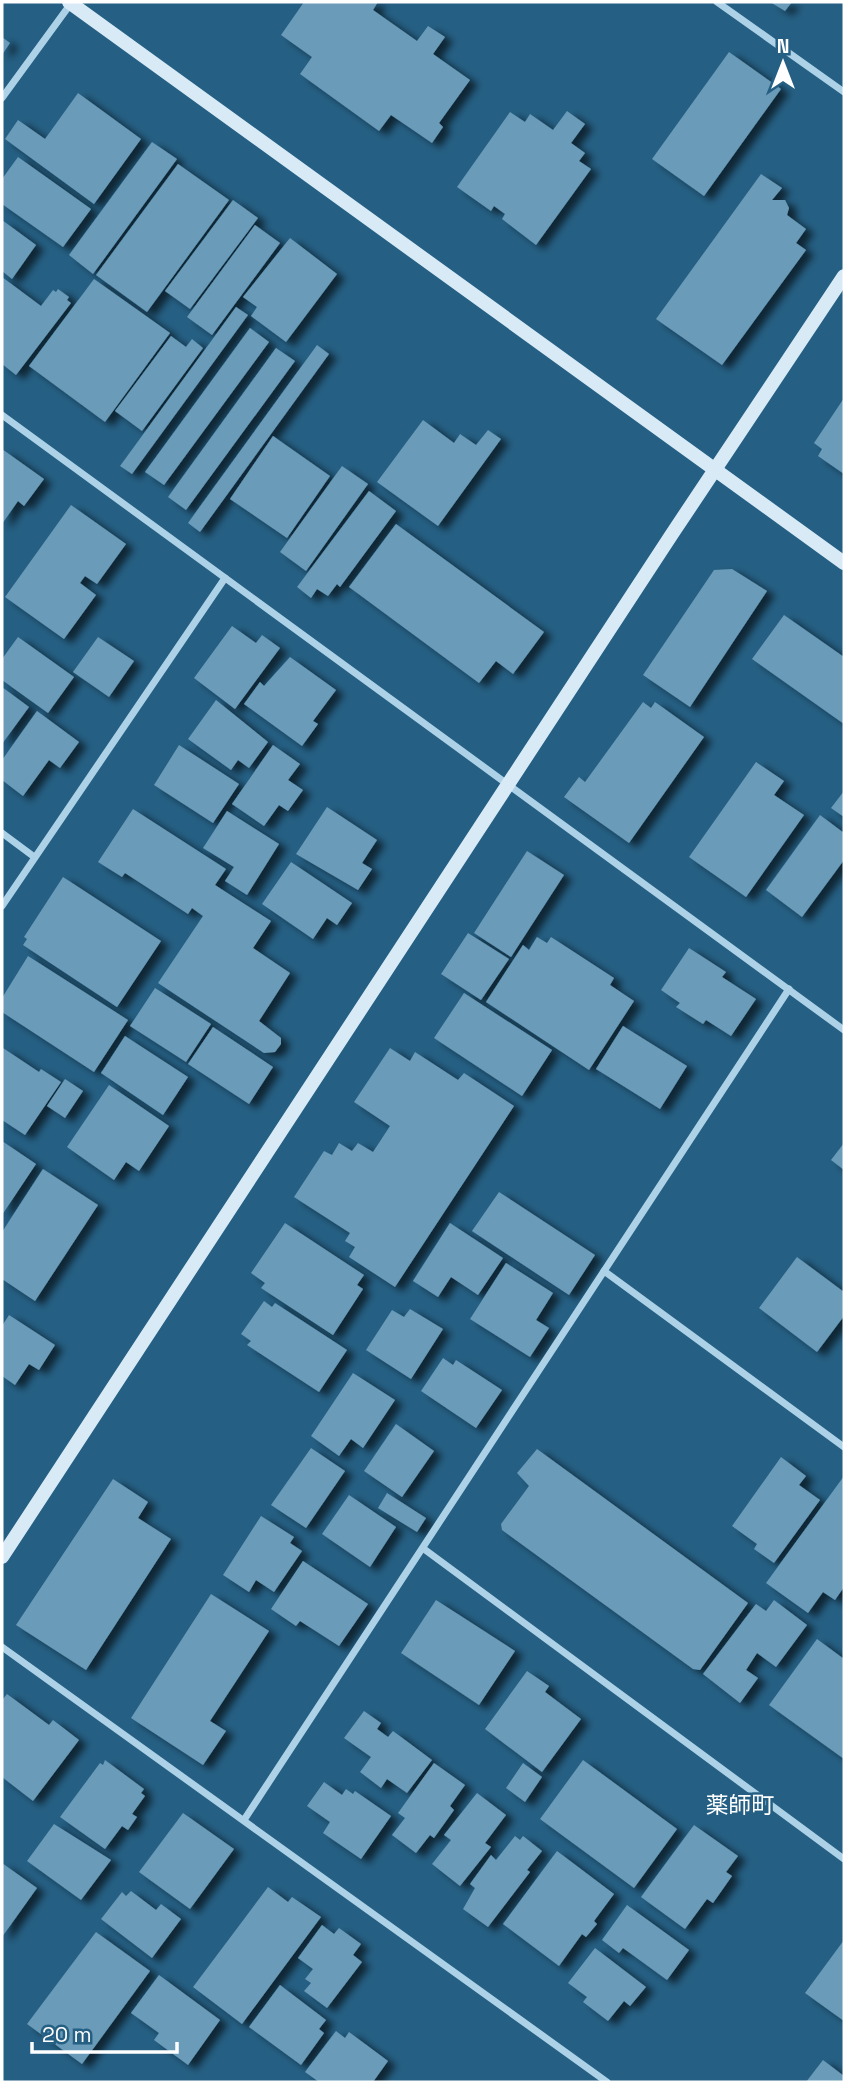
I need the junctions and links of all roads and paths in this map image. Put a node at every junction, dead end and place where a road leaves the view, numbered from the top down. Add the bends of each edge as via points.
1 (71, 2) edge
2 (717, 2) edge
3 (844, 92) edge
4 (2, 99) edge
5 (844, 276) edge
6 (2, 415) edge
7 (716, 471) junction
8 (844, 563) edge
9 (225, 578) junction
10 (509, 784) junction
11 (2, 833) edge
12 (33, 856) junction
13 (2, 906) edge
14 (789, 989) junction
15 (844, 1030) edge
16 (604, 1270) junction
17 (844, 1447) edge
18 (424, 1549) junction
19 (2, 1557) edge
20 (2, 1647) edge
21 (244, 1820) junction
22 (844, 1859) edge
23 (607, 2082) edge

1 - 4 street
1 - 7 street
2 - 3 street
5 - 7 street
6 - 9 street
7 - 8 street
7 - 10 street
9 - 10 street
9 - 12 street
10 - 14 street
10 - 19 street
11 - 12 street
12 - 13 street
14 - 15 street
14 - 16 street
16 - 17 street
16 - 18 street
18 - 21 street
18 - 22 street
20 - 21 street
21 - 23 street

